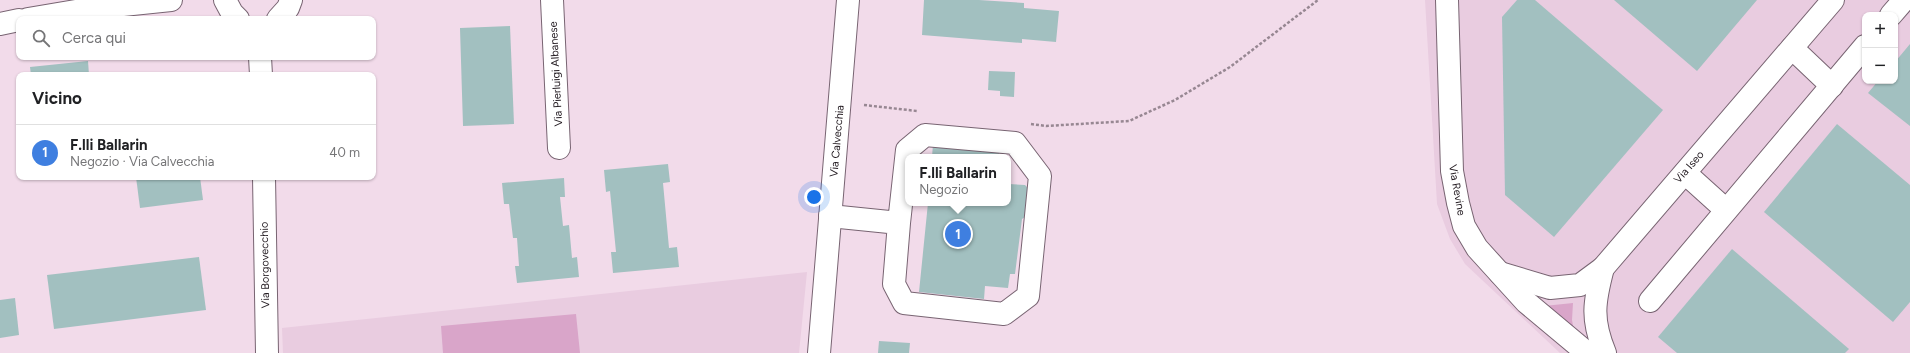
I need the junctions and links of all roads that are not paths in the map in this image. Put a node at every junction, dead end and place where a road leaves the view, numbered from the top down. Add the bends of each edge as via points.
1 (171, 0) edge
2 (225, 0) edge
3 (291, 0) edge
4 (552, 0) edge
5 (848, 0) edge
6 (1446, 0) edge
7 (1833, 0) edge
8 (1904, 0) edge
9 (1894, 12) edge
10 (46, 16) edge
11 (235, 16) edge
12 (281, 16) edge
13 (16, 21) edge
14 (0, 24) edge
15 (1792, 48) junction
16 (1863, 48) edge
17 (260, 60) edge
18 (261, 72) edge
19 (1832, 86) junction
20 (559, 148) dead end
21 (907, 154) edge
22 (905, 168) edge
23 (1685, 173) junction
24 (264, 180) edge
25 (1726, 210) junction
26 (830, 216) junction
27 (899, 223) junction
28 (1603, 268) junction
29 (1500, 273) junction
30 (1650, 301) dead end
31 (267, 353) edge
32 (819, 353) edge
33 (1587, 353) edge
34 (1605, 353) edge

1 - 10 street
2 - 11 street
3 - 12 street
4 - 20 street, Via Pierluigi Albanese
5 - 26 street, Via Calvecchia
6 - 29 street, Via Revine via 1452,171 1458,203 1464,226 1477,248
7 - 15 street, Via Iseo
8 - 9 street
13 - 14 street
15 - 19 street
15 - 23 street, Via Iseo
16 - 19 street
17 - 18 street
19 - 25 street
21 - 27 street via 907,150 924,135 1015,143 1040,176 1028,296 1004,314 904,303 894,284
22 - 27 street
23 - 25 street
23 - 28 street, Via Iseo
24 - 31 street, Via Borgovecchio
25 - 30 street
26 - 27 street
26 - 32 street, Via Calvecchia
28 - 29 street via 1580,285 1550,288
28 - 34 street, Via Iseo via 1595,302 1595,324
29 - 33 street, Via Revine via 1526,302

